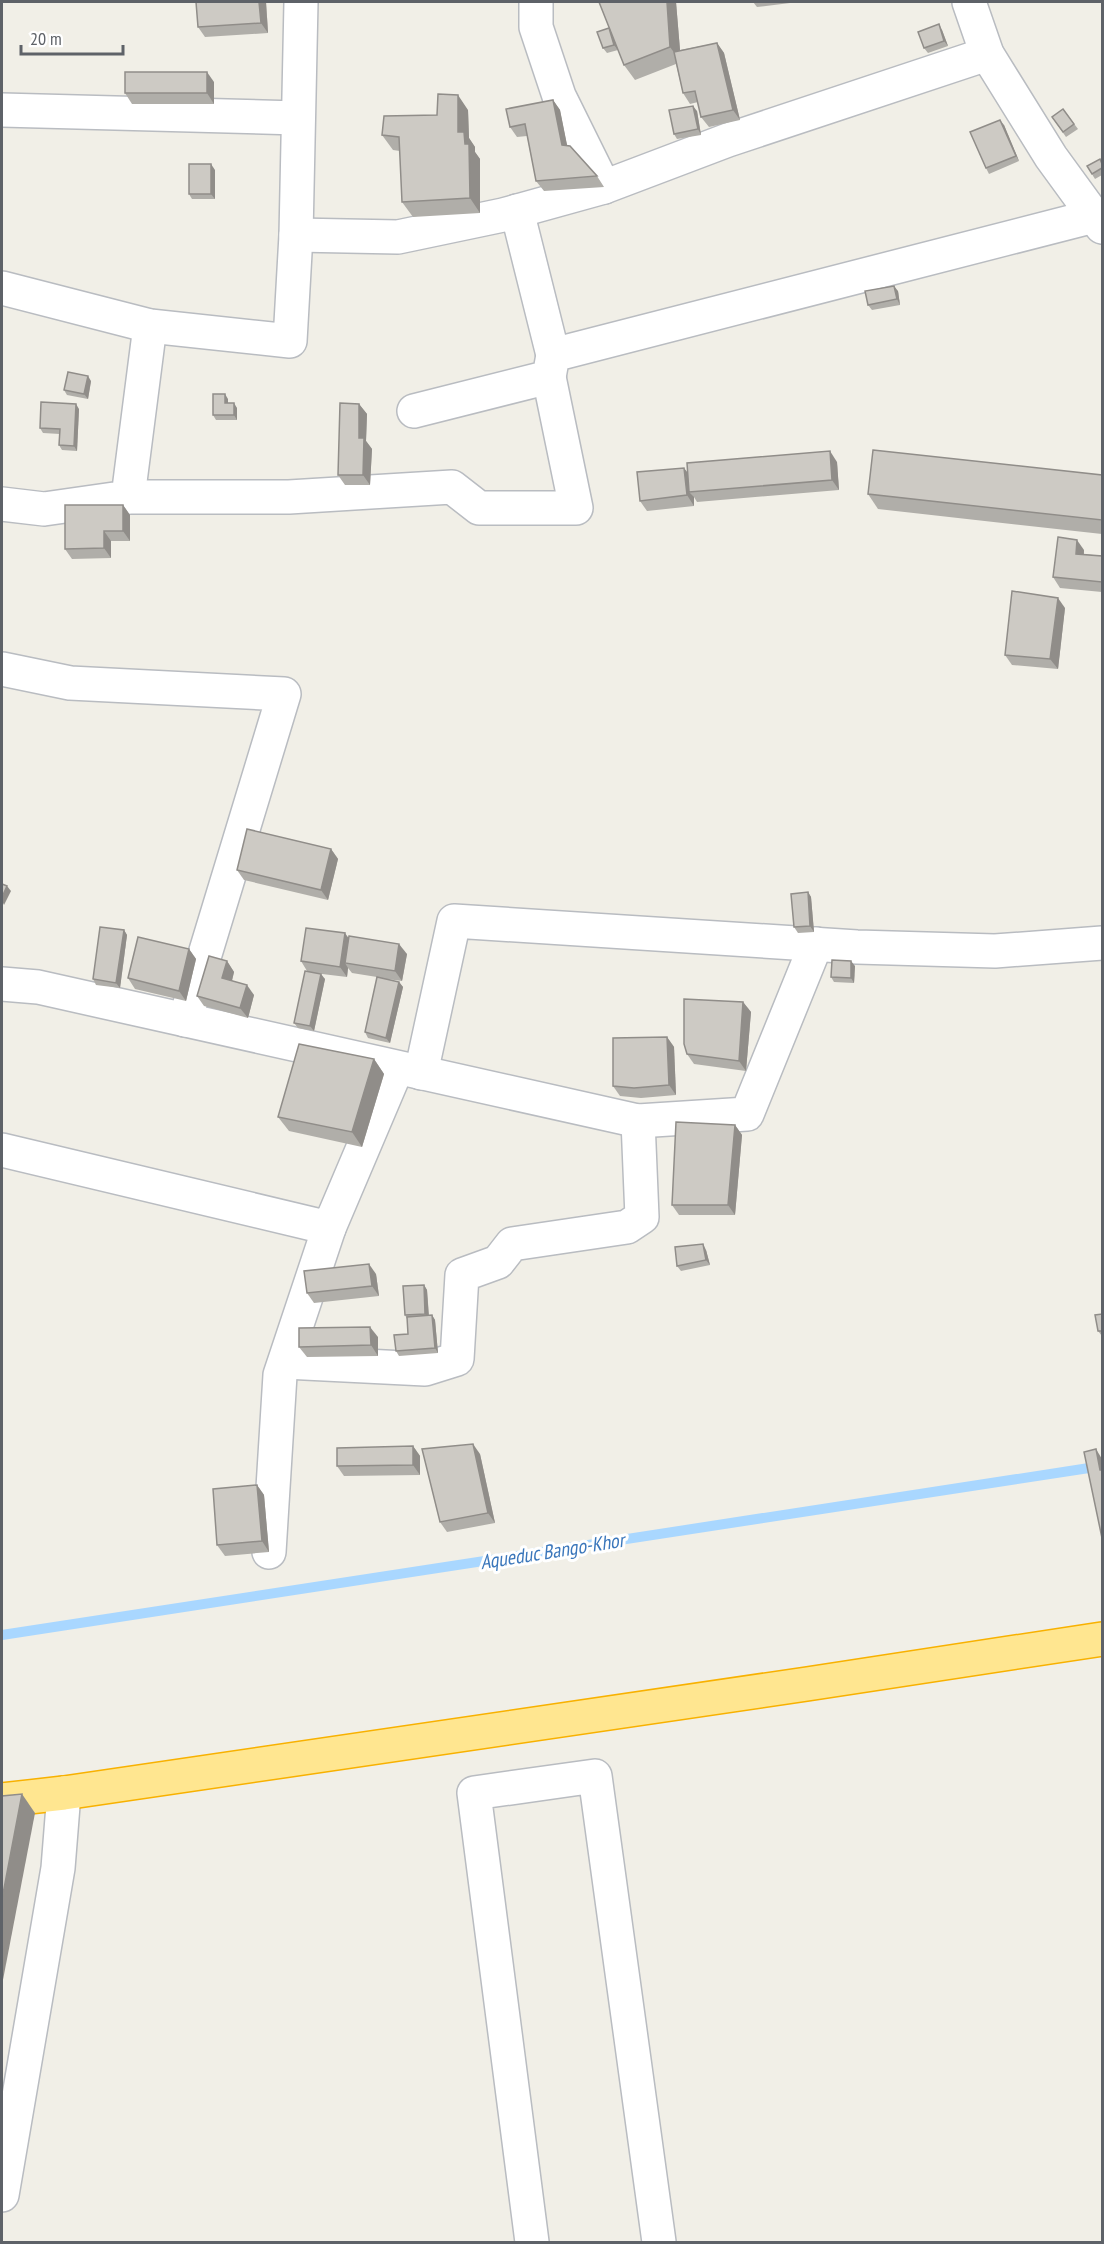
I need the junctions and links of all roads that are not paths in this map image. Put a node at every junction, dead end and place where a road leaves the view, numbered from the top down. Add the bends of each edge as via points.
1 (301, 2) edge
2 (536, 2) edge
3 (969, 2) edge
4 (987, 54) junction
5 (2, 110) edge
6 (298, 118) junction
7 (604, 187) junction
8 (517, 211) junction
9 (1098, 222) edge
10 (296, 235) junction
11 (2, 288) edge
12 (150, 326) junction
13 (551, 366) junction
14 (414, 411) dead end
15 (128, 497) junction
16 (2, 504) edge
17 (2, 669) edge
18 (816, 944) junction
19 (1102, 944) edge
20 (2, 984) edge
21 (185, 1020) junction
22 (409, 1070) junction
23 (638, 1121) junction
24 (2, 1150) edge
25 (329, 1228) junction
26 (285, 1362) junction
27 (269, 1552) dead end
28 (1102, 1639) edge
29 (63, 1793) junction
30 (2, 1800) edge
31 (2, 2195) edge
32 (532, 2242) edge
33 (659, 2242) edge

1 - 6 street
2 - 7 street via 536,27 560,96
3 - 4 street
4 - 7 street via 728,140
4 - 9 street via 1051,157
5 - 6 street
6 - 10 street
7 - 8 street
8 - 10 street via 398,237
8 - 13 street
9 - 13 street
10 - 12 street via 290,341
11 - 12 street
12 - 15 street
13 - 14 street
13 - 15 street via 576,508 479,508 452,487 289,497
15 - 16 street via 44,508
17 - 21 street via 70,683 284,694
18 - 19 street via 995,951
18 - 22 street via 454,921
18 - 23 street via 747,1114
20 - 21 street via 38,987
21 - 22 street
22 - 23 street
22 - 25 street
23 - 26 street via 642,1217 627,1227 512,1244 498,1262 462,1275 457,1359 425,1369
24 - 25 street
25 - 26 street
26 - 27 street via 280,1375
28 - 29 highway
29 - 30 highway
29 - 31 street via 58,1868
32 - 33 street via 474,1793 595,1776

